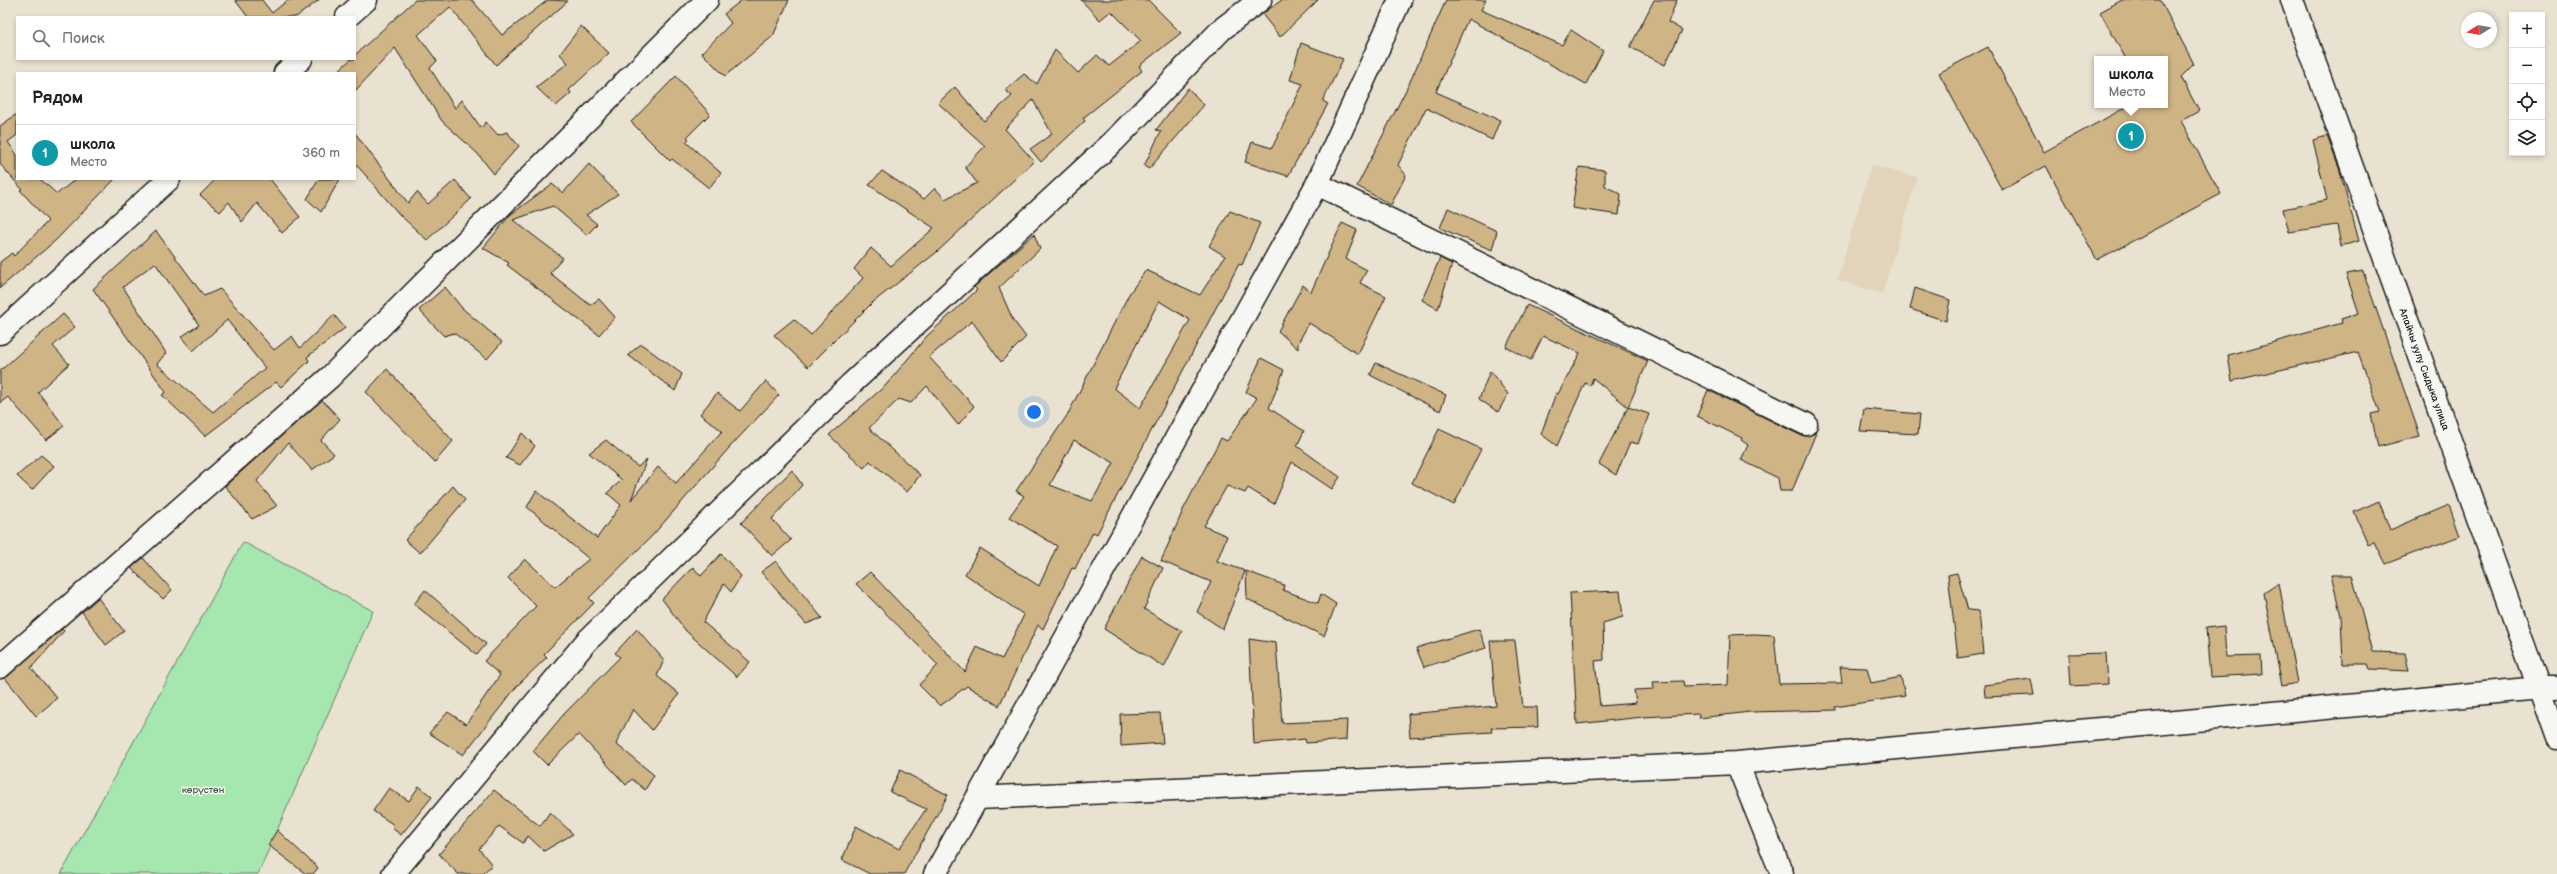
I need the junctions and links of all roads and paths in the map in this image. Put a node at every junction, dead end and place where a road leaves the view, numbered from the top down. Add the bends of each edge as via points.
1 (366, 0) edge
2 (707, 0) edge
3 (1260, 0) edge
4 (1400, 0) edge
5 (2292, 0) edge
6 (348, 16) edge
7 (300, 60) edge
8 (286, 72) edge
9 (168, 180) edge
10 (1317, 184) junction
11 (0, 333) edge
12 (1806, 424) dead end
13 (0, 667) edge
14 (2548, 688) edge
15 (2557, 738) edge
16 (1737, 762) junction
17 (977, 798) junction
18 (393, 874) edge
19 (935, 874) edge
20 (1782, 874) edge

1 - 6 street
2 - 13 street via 330,377
3 - 18 street via 1222,29 1113,142 851,384 586,642
4 - 10 street
5 - 14 street, Алайчы уулу Сыдыка улица
7 - 8 street
9 - 11 street
10 - 12 street
10 - 17 street
14 - 15 street, Алайчы уулу Сыдыка улица
14 - 16 street
16 - 17 street
16 - 20 street
17 - 19 street

